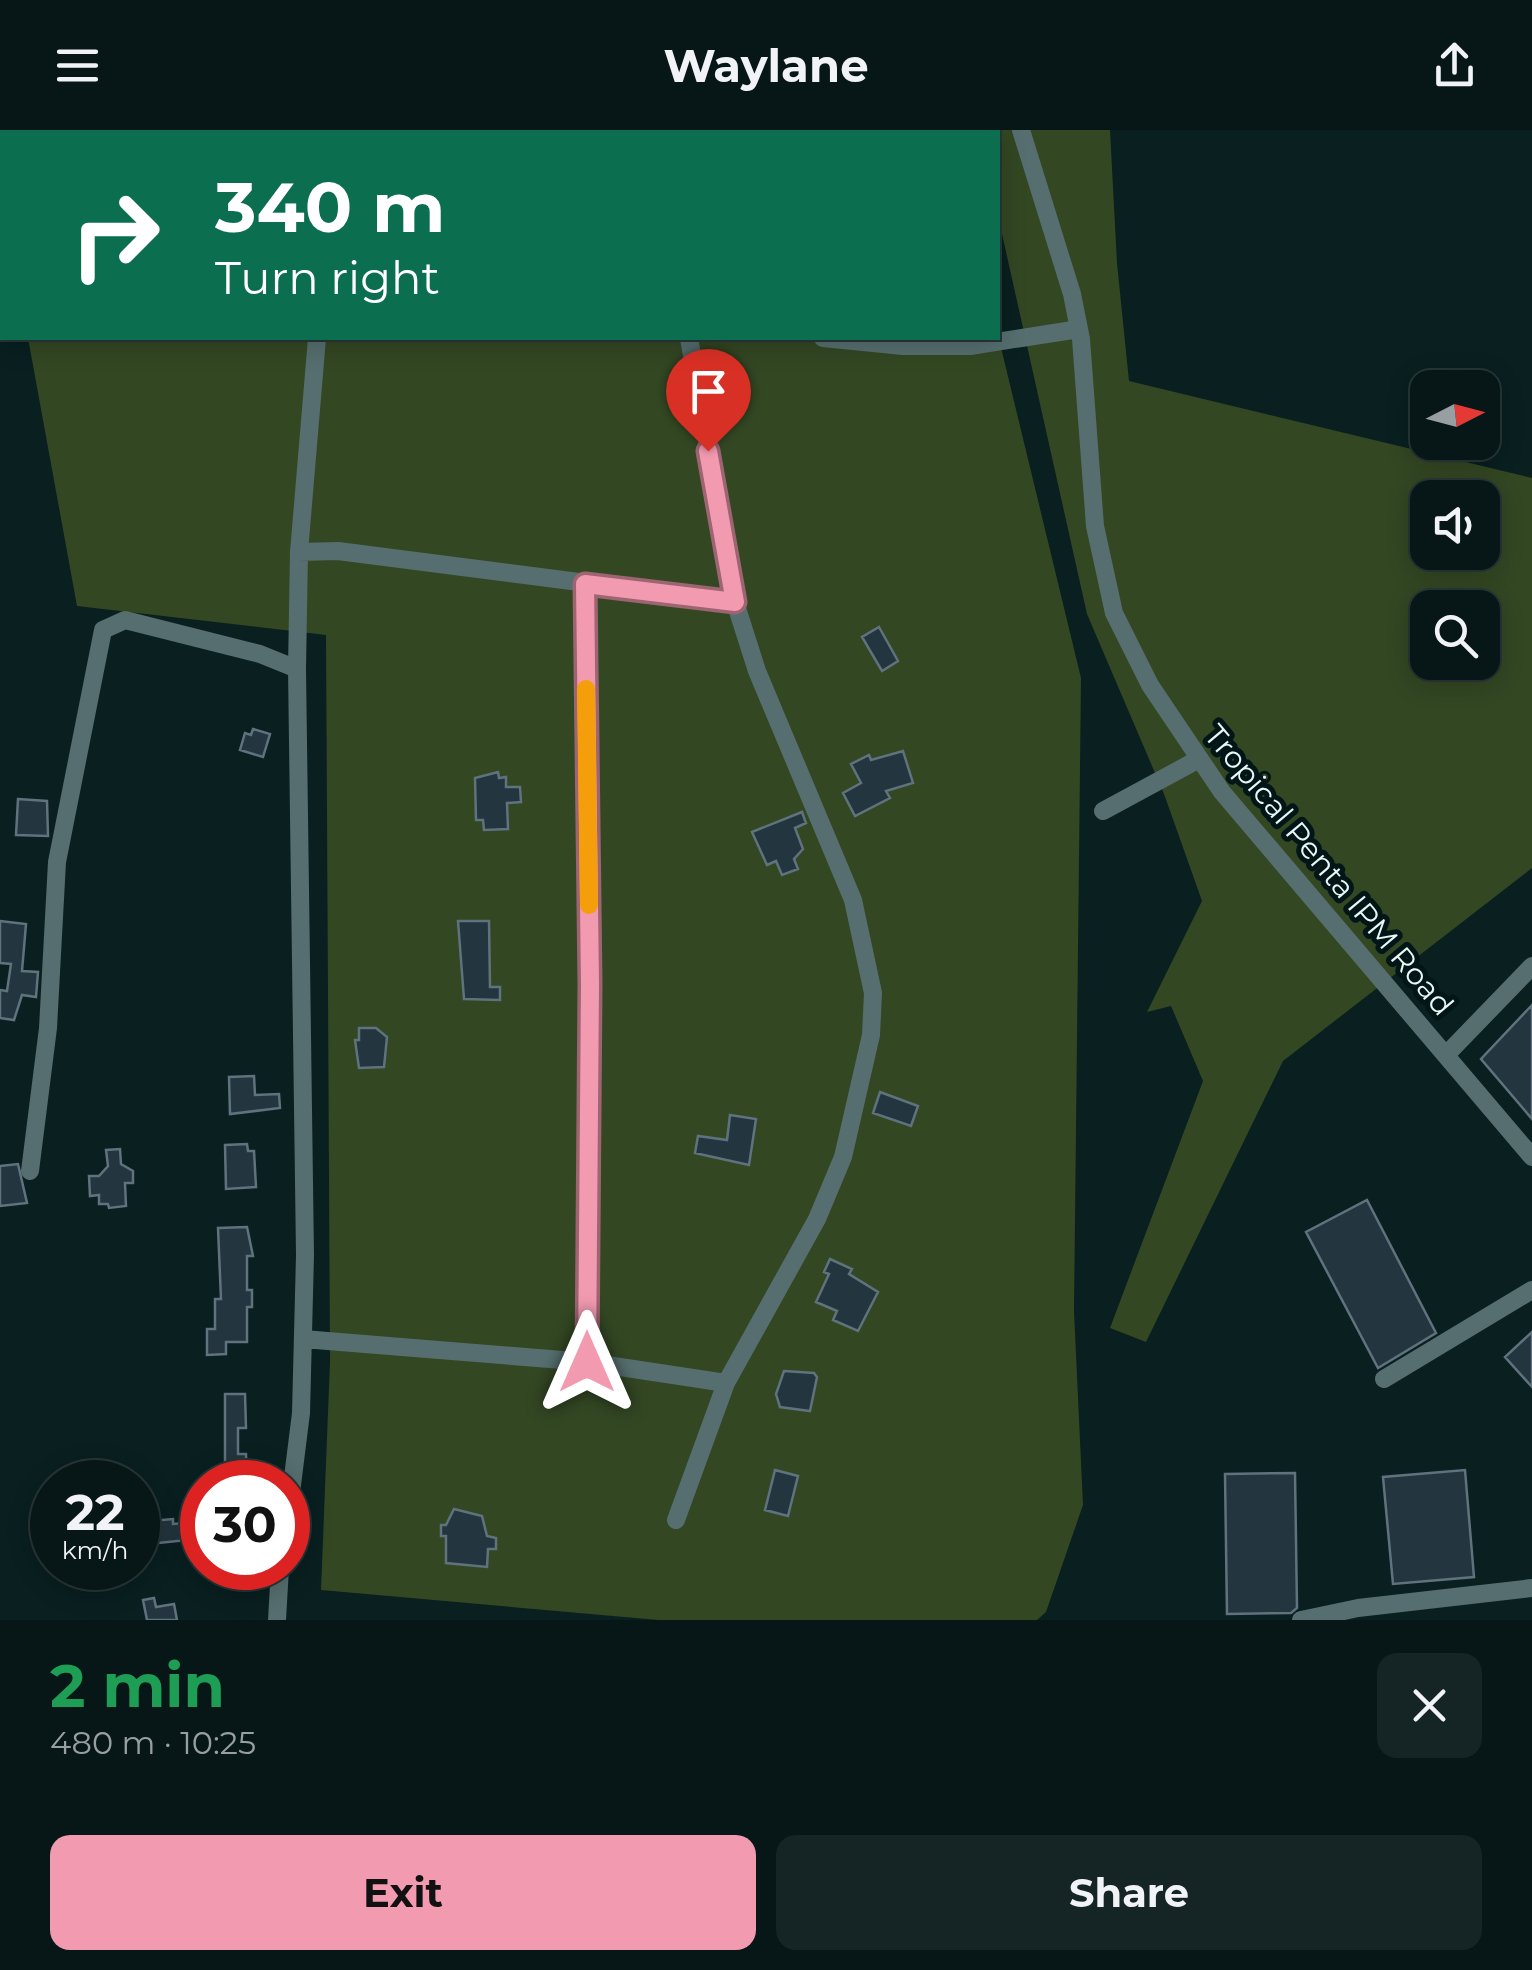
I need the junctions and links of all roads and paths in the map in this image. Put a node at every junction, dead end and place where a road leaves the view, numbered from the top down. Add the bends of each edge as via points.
1 (1021, 130) edge
2 (1080, 329) junction
3 (317, 340) edge
4 (689, 340) edge
5 (842, 340) edge
6 (299, 552) junction
7 (585, 584) junction
8 (735, 602) junction
9 (297, 669) junction
10 (1199, 759) junction
11 (1103, 811) dead end
12 (1532, 966) edge
13 (1446, 1055) junction
14 (1532, 1158) edge
15 (30, 1172) dead end
16 (1532, 1290) edge
17 (303, 1339) junction
18 (587, 1362) junction
19 (1384, 1380) dead end
20 (726, 1383) junction
21 (295, 1460) edge
22 (676, 1520) dead end
23 (1532, 1588) edge
24 (279, 1590) edge
25 (278, 1620) edge
26 (1301, 1620) edge

1 - 2 street, Tropical Penta IPM Road
2 - 5 street via 970,346
2 - 10 street, Tropical Penta IPM Road via 1095,526 1114,612 1150,685
3 - 6 street
4 - 8 street
6 - 7 street via 338,551
6 - 9 street
7 - 8 street
7 - 18 street
8 - 20 street via 853,900 873,993 871,1035 843,1157 817,1219
9 - 15 street via 125,620 103,630 57,862 48,1028
9 - 17 street
10 - 11 street
10 - 13 street, Tropical Penta IPM Road
12 - 13 street
13 - 14 street, Tropical Penta IPM Road
16 - 19 street
17 - 18 street
17 - 21 street
18 - 20 street
20 - 22 street
23 - 26 street
24 - 25 street

